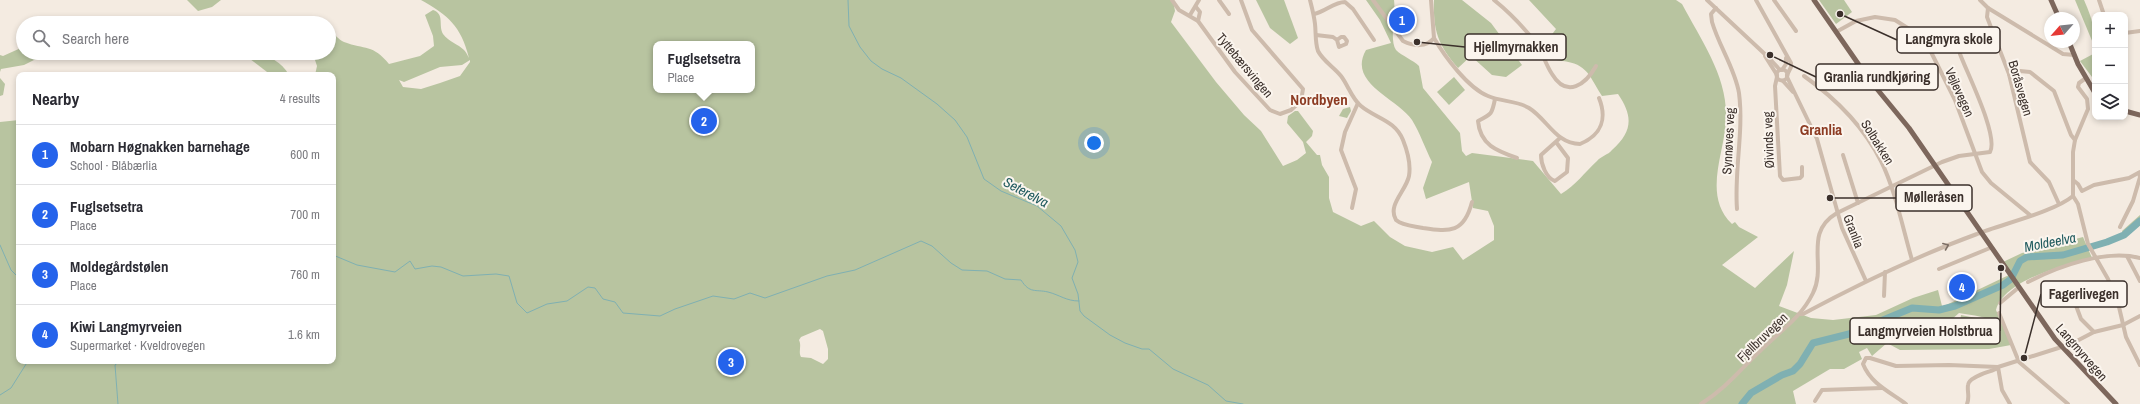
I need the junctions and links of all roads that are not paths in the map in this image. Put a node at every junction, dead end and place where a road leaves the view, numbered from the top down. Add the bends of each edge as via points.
1 (1172, 0) edge
2 (1199, 0) edge
3 (1220, 0) edge
4 (1241, 0) edge
5 (1310, 0) edge
6 (1373, 0) edge
7 (1431, 0) edge
8 (1494, 0) edge
9 (1707, 0) edge
10 (1756, 0) edge
11 (1774, 0) edge
12 (1814, 0) edge
13 (1980, 0) edge
14 (2051, 0) edge
15 (2099, 0) edge
16 (1196, 7) junction
17 (1716, 8) junction
18 (1988, 8) junction
19 (2056, 12) edge
20 (2103, 12) edge
21 (1229, 14) dead end
22 (1314, 14) junction
23 (1190, 15) junction
24 (1198, 21) junction
25 (1796, 31) dead end
26 (2140, 31) edge
27 (1836, 32) junction
28 (2128, 33) edge
29 (1316, 35) junction
30 (1434, 38) junction
31 (1337, 40) dead end
32 (1374, 40) dead end
33 (2071, 48) edge
34 (1960, 54) dead end
35 (1765, 55) junction
36 (1785, 55) junction
37 (2074, 55) junction
38 (1596, 66) dead end
39 (1781, 70) junction
40 (2009, 74) junction
41 (1777, 76) junction
42 (1787, 76) junction
43 (1804, 76) dead end
44 (2086, 78) junction
45 (1783, 81) junction
46 (2092, 88) edge
47 (1776, 92) junction
48 (1795, 96) junction
49 (1599, 98) dead end
50 (1495, 99) junction
51 (1358, 103) junction
52 (2128, 112) edge
53 (2140, 115) edge
54 (1560, 138) junction
55 (2075, 140) junction
56 (1556, 142) junction
57 (1843, 155) dead end
58 (1974, 155) junction
59 (1517, 158) dead end
60 (1934, 165) junction
61 (1802, 167) dead end
62 (2139, 173) edge
63 (2073, 180) junction
64 (1890, 187) junction
65 (1953, 193) junction
66 (2073, 196) junction
67 (1472, 202) dead end
68 (1858, 203) junction
69 (2059, 204) junction
70 (1926, 205) dead end
71 (1352, 208) dead end
72 (1737, 209) dead end
73 (1837, 213) junction
74 (2030, 215) junction
75 (2120, 227) dead end
76 (1980, 233) junction
77 (1990, 248) junction
78 (2127, 256) junction
79 (2095, 257) junction
80 (2140, 258) edge
81 (1912, 260) junction
82 (1939, 269) dead end
83 (1885, 272) junction
84 (1866, 281) junction
85 (2140, 281) edge
86 (2028, 282) dead end
87 (2017, 286) junction
88 (2069, 287) dead end
89 (1884, 296) dead end
90 (2000, 303) dead end
91 (1999, 313) dead end
92 (1799, 314) junction
93 (2140, 316) edge
94 (2123, 325) junction
95 (2094, 332) junction
96 (2061, 347) junction
97 (2020, 362) junction
98 (2140, 365) edge
99 (1998, 367) junction
100 (1882, 388) junction
101 (1815, 401) dead end
102 (1701, 404) edge
103 (1906, 404) edge
104 (1967, 404) edge
105 (2010, 404) edge
106 (2068, 404) edge
107 (2116, 404) edge

1 - 23 street, Tyttebærsvingen via 1179,10
2 - 16 street
3 - 21 street
4 - 24 street, Tyttebærsvingen via 1252,30 1303,89 1297,107 1285,114 1275,113 1260,101
5 - 22 street
6 - 30 street via 1403,41 1420,45
7 - 30 street
8 - 38 street via 1534,41 1552,74 1561,84 1580,85 1588,79
9 - 17 street, Granlia
10 - 36 street
11 - 25 street
12 - 27 main road, Langmyrvegen
13 - 18 street
14 - 19 main road
15 - 20 street
16 - 23 street
16 - 24 street, Tyttebærsvingen via 1200,12
17 - 35 street, Granlia
17 - 72 street, Synnøves veg via 1711,14 1712,22 1739,92 1741,113 1735,191
18 - 37 street via 2063,54
18 - 40 street, Boråsvegen via 1987,17
22 - 29 street
22 - 32 street via 1345,2 1353,9
23 - 24 street, Tyttebærsvingen
26 - 28 street
27 - 58 street, Vejlevegen via 1856,21 1875,17 1895,20 1918,34 1955,100
27 - 60 main road, Langmyrvegen
29 - 31 street via 1328,35
29 - 51 street via 1320,55 1340,74
30 - 50 street via 1448,59 1472,86 1478,92
33 - 37 main road
34 - 58 street via 1984,112 1992,145 1989,154
35 - 39 street, Granlia
35 - 41 street, Granlia
36 - 39 street via 1786,64
36 - 42 street via 1791,65
37 - 44 main road
39 - 41 street
39 - 42 street, Granlia
40 - 55 street via 2030,72 2054,91
40 - 69 street, Boråsvegen via 2030,162 2049,182
41 - 45 street, Granlia
41 - 47 street, Øivinds veg
42 - 45 street
42 - 48 street, Granlia
43 - 64 street, Solbakken via 1855,122 1881,160
44 - 46 main road
44 - 55 street via 2078,87 2087,100 2088,109
45 - 47 street, Øivinds veg via 1778,85
45 - 48 street, Granlia
47 - 61 street, Øivinds veg via 1780,176 1783,180 1800,178
48 - 73 street, Granlia via 1817,139
49 - 54 street via 1604,109 1604,118 1597,132 1580,144 1566,142
50 - 54 street via 1516,102 1528,108
50 - 59 street via 1490,115 1478,121 1478,127 1492,149
51 - 67 street via 1389,123 1404,141 1409,175 1394,207 1393,214 1398,222 1452,230 1464,222
51 - 71 street via 1345,132 1341,150 1355,185 1356,193
52 - 53 main road
54 - 56 street
55 - 63 street
56 - 56 street via 1568,158 1567,172 1555,181 1546,173 1541,155
57 - 68 street
58 - 60 street via 1953,158
58 - 74 street, Vejlevegen via 1991,183
60 - 64 street
60 - 65 main road, Langmyrvegen
62 - 63 street via 2129,178 2094,185 2082,191
62 - 75 street via 2133,201
63 - 66 street
64 - 68 street
64 - 81 street, Solbakken
65 - 70 street
65 - 76 main road, Langmyrvegen
66 - 69 street, Fjellbruvegen
66 - 79 street via 2078,204 2090,250
68 - 73 street
69 - 74 street, Fjellbruvegen
73 - 84 street, Granlia via 1848,244
73 - 92 street via 1823,224 1818,235 1817,279 1809,301
74 - 76 street, Fjellbruvegen
76 - 77 main road, Langmyrvegen
81 -> 76 street, Fjellbruvegen
77 - 82 street
77 - 87 main road, Langmyrvegen
78 - 79 street
78 - 80 street
78 - 85 street
79 - 86 street
79 - 94 street via 2114,292
81 - 83 street, Fjellbruvegen
83 - 84 street, Fjellbruvegen
83 - 89 street
84 - 92 street, Fjellbruvegen
87 - 90 street
87 - 96 main road, Langmyrvegen
88 - 95 street via 2081,319
91 - 97 street
92 - 102 street, Fjellbruvegen via 1727,386
93 - 94 street
94 - 95 street
94 - 98 street
95 - 96 street
96 - 97 street
96 - 107 main road, Langmyrvegen
97 - 99 street
97 - 106 street
99 - 100 street via 1949,364 1896,366 1867,357 1864,367
99 - 104 street via 1970,380
99 - 105 street via 2002,390
100 - 101 street via 1822,390
100 - 103 street

